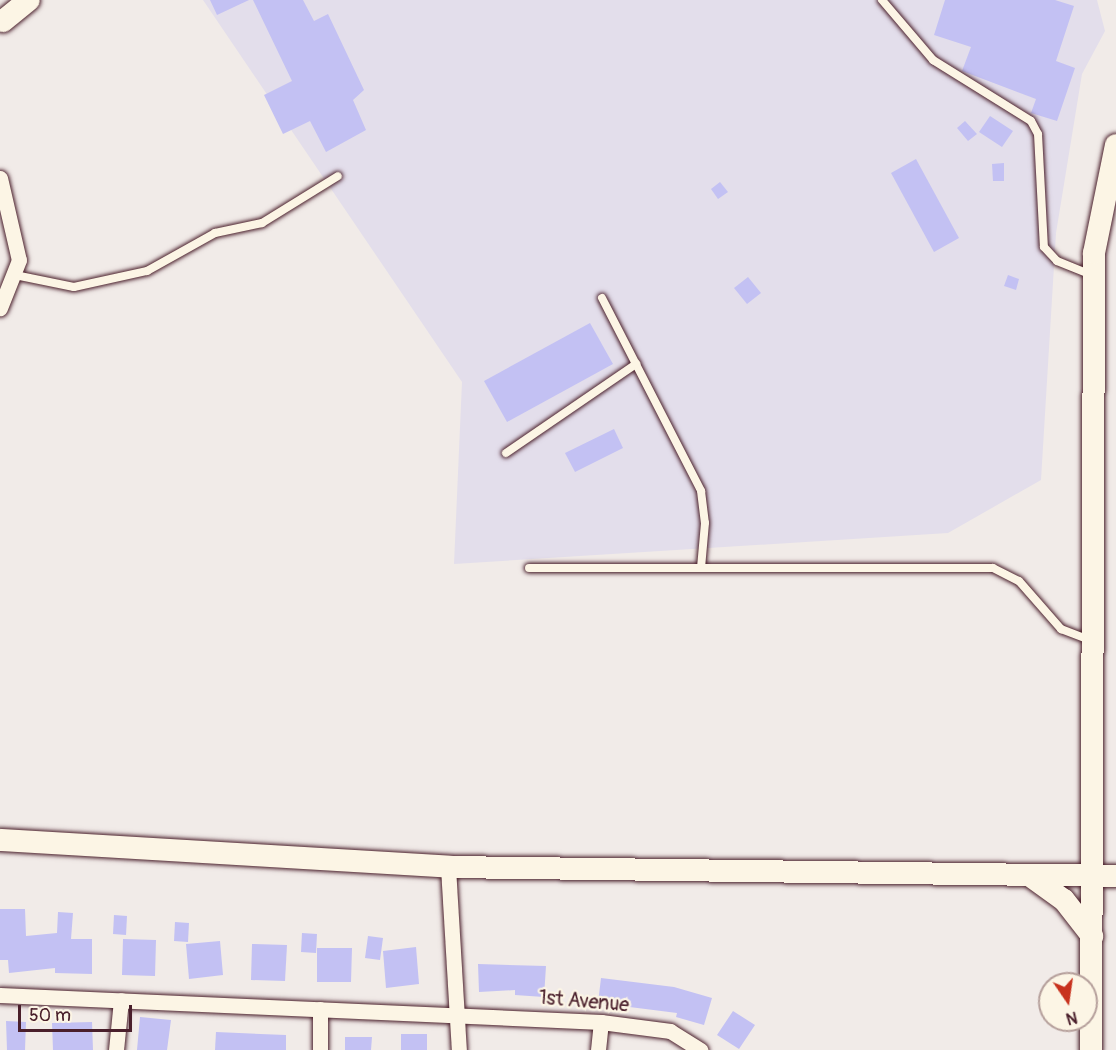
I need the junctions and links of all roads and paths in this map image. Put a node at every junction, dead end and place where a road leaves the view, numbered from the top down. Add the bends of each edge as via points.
1 (29, 0) edge
2 (882, 0) edge
3 (3, 16) edge
4 (1116, 145) edge
5 (338, 176) dead end
6 (0, 178) edge
7 (15, 275) junction
8 (1094, 275) junction
9 (602, 298) dead end
10 (0, 308) edge
11 (636, 364) junction
12 (506, 453) dead end
13 (529, 568) dead end
14 (701, 568) junction
15 (1092, 640) junction
16 (0, 840) edge
17 (448, 867) junction
18 (1090, 876) junction
19 (1116, 876) edge
20 (1032, 877) junction
21 (1092, 936) junction
22 (0, 995) edge
23 (121, 1000) junction
24 (320, 1009) junction
25 (459, 1013) junction
26 (601, 1022) junction
27 (696, 1049) edge
28 (116, 1050) edge
29 (320, 1050) edge
30 (459, 1050) edge
31 (598, 1050) edge
32 (1091, 1050) edge

1 - 3 main road
2 - 8 lane via 933,60 1031,121 1038,134 1044,247 1058,261
4 - 8 main road
5 - 7 lane via 262,223 215,233 147,271 74,287
6 - 7 street via 16,230
7 - 10 street
8 - 15 main road
9 - 11 lane
11 - 12 lane
11 - 14 lane via 701,491 705,523
13 - 14 lane
14 - 15 lane via 993,568 1019,581 1060,629
15 - 18 main road
16 - 17 main road
17 - 20 main road
17 - 25 street
18 - 19 main road
18 - 20 main road
18 - 21 main road
20 - 21 main road via 1064,900
21 - 32 main road
22 - 23 street, 1st Avenue
23 - 24 street, 1st Avenue
23 - 28 street
24 - 25 street, 1st Avenue
24 - 29 street
25 - 26 street, 1st Avenue
25 - 30 street
26 - 27 street, 1st Avenue via 670,1031
26 - 31 street

